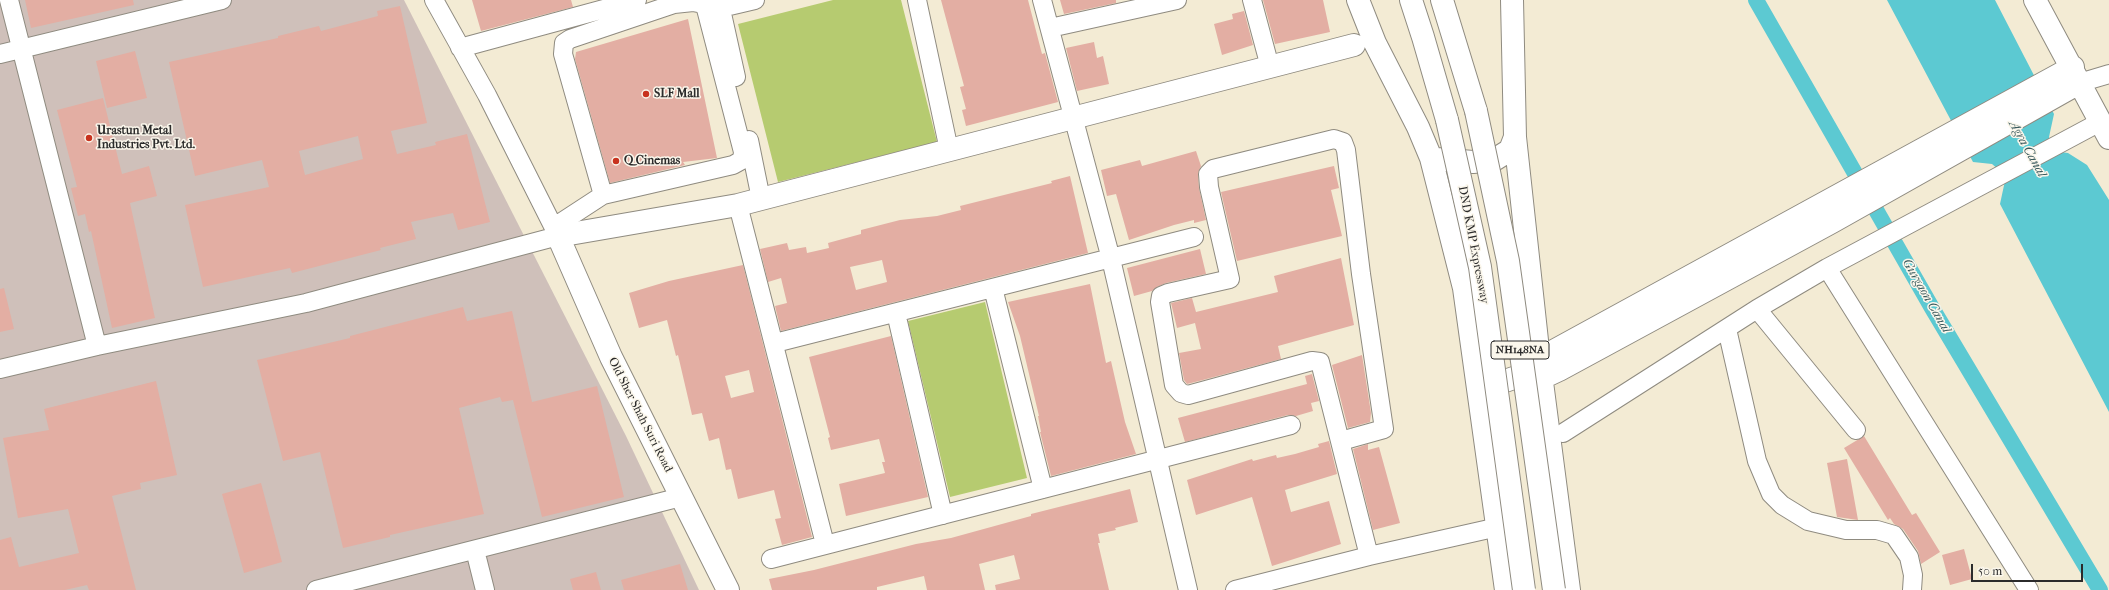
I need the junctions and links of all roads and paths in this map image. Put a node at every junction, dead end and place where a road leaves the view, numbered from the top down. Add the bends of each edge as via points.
1 (8, 0) edge
2 (222, 0) edge
3 (434, 0) edge
4 (636, 0) edge
5 (755, 0) edge
6 (917, 0) edge
7 (1042, 0) edge
8 (1177, 0) edge
9 (1252, 0) edge
10 (1358, 0) edge
11 (1411, 0) edge
12 (1442, 0) edge
13 (1512, 0) edge
14 (2035, 0) edge
15 (720, 4) edge
16 (1050, 28) junction
17 (1354, 45) dead end
18 (460, 48) junction
19 (21, 49) junction
20 (0, 54) edge
21 (1270, 67) junction
22 (2109, 74) edge
23 (2076, 75) junction
24 (1074, 119) junction
25 (2105, 130) edge
26 (1515, 137) junction
27 (949, 150) junction
28 (1430, 158) junction
29 (603, 196) junction
30 (761, 199) junction
31 (738, 205) junction
32 (556, 232) junction
33 (1194, 237) dead end
34 (1111, 259) junction
35 (1827, 268) junction
36 (993, 288) junction
37 (1756, 310) junction
38 (896, 313) junction
39 (1727, 330) junction
40 (775, 343) junction
41 (97, 346) junction
42 (0, 369) edge
43 (1537, 370) junction
44 (1479, 390) junction
45 (1291, 425) dead end
46 (1856, 430) dead end
47 (1562, 433) dead end
48 (1341, 441) junction
49 (1158, 460) junction
50 (1043, 490) junction
51 (681, 497) junction
52 (944, 515) junction
53 (1498, 527) junction
54 (825, 544) junction
55 (475, 550) junction
56 (1369, 556) junction
57 (771, 559) dead end
58 (316, 590) edge
59 (485, 590) edge
60 (728, 590) edge
61 (1188, 590) edge
62 (1235, 590) edge
63 (1506, 590) edge
64 (1524, 590) edge
65 (1554, 590) edge
66 (1569, 590) edge
67 (1912, 590) edge
68 (2029, 590) edge

1 - 19 street
2 - 19 street
3 - 18 street
4 - 18 street
5 - 15 street
6 - 27 street
7 - 16 street
8 - 16 street
9 - 21 street
10 - 28 main road
11 - 64 main road, DND KMP Expressway / NH148NA, bridge via 1446,120 1480,267
12 - 65 main road, NH148NA, bridge via 1476,111 1508,261
13 - 26 main road
14 - 23 main road
15 - 30 street
16 - 24 street
17 - 21 main road
18 - 32 street via 487,95
19 - 20 street
19 - 41 street
21 - 24 main road
22 - 23 street
23 - 25 main road
23 - 43 main road
24 - 27 main road
24 - 34 street
25 - 35 street via 2078,134
26 - 28 main road via 1510,150 1494,160 1472,162
26 - 43 main road
27 - 30 main road
28 - 44 main road via 1464,288
29 - 29 street via 742,160 743,152 703,4 674,4 564,43 563,54
29 - 32 street
30 - 31 main road
31 - 32 main road
31 - 40 street
32 - 41 street via 306,304
32 - 51 main road, Old Sher Shah Suri Road via 611,357
33 - 34 street
34 - 36 street
34 - 49 street
35 - 37 street
35 - 68 street
36 - 38 street
36 - 50 street
37 - 39 street
37 - 46 street
38 - 40 street
38 - 52 street
39 - 47 street
39 - 67 street via 1757,461 1771,494 1782,505 1808,521 1846,530 1878,530 1894,535 1909,557 1913,575
40 - 54 street
41 - 42 street
43 - 44 main road
43 - 66 main road
44 - 53 main road
45 - 49 street
48 - 48 street via 1320,362 1312,361 1188,395 1181,393 1174,385 1160,302 1161,296 1168,293 1230,279 1209,187 1208,174 1213,168 1334,139 1343,142 1346,150 1384,429
48 - 56 street
49 - 50 street
49 - 61 street
50 - 52 street
51 - 55 street
51 - 60 main road, Old Sher Shah Suri Road
52 - 54 street
53 - 56 street
53 - 63 main road
54 - 57 street
55 - 58 street
55 - 59 street
56 - 62 street

